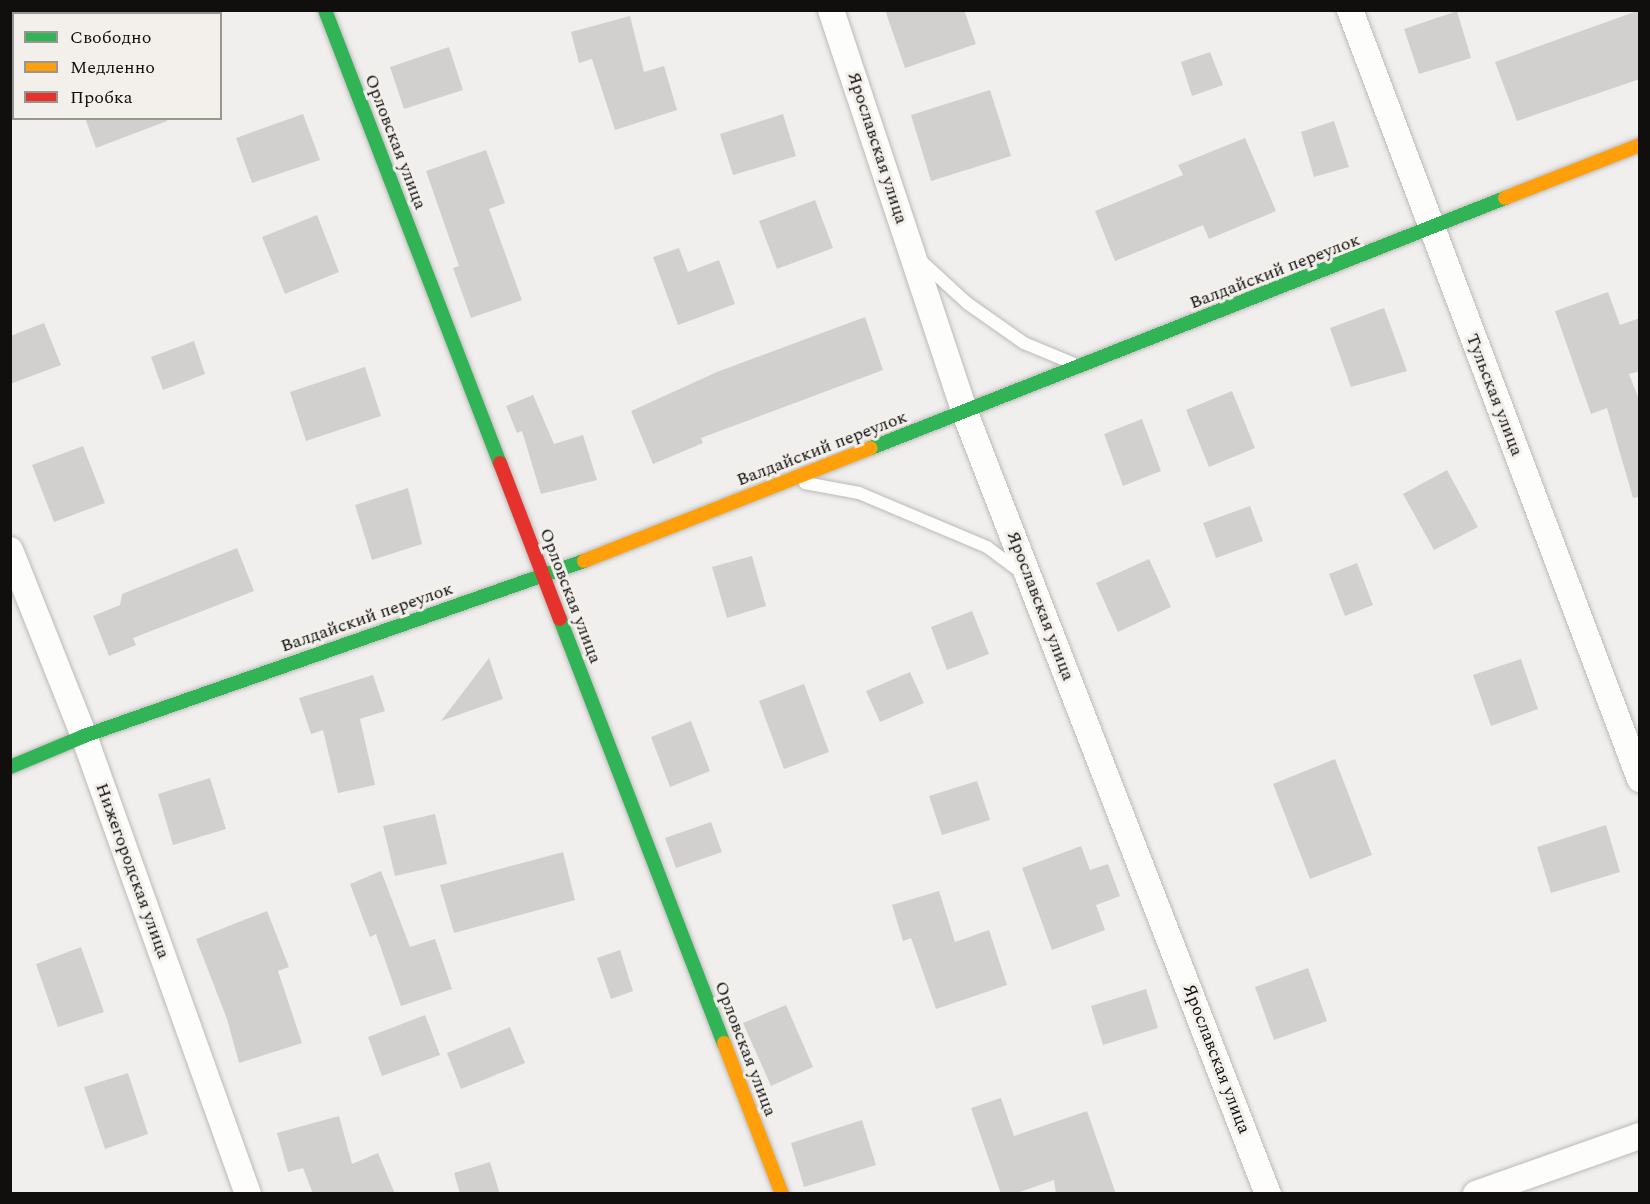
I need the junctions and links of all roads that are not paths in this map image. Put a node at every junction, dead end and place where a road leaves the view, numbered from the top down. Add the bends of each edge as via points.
1 (324, 10) edge
2 (831, 10) edge
3 (1350, 10) edge
4 (1640, 145) edge
5 (1431, 230) junction
6 (911, 251) junction
7 (1081, 367) junction
8 (965, 413) junction
9 (790, 481) junction
10 (10, 550) edge
11 (543, 577) junction
12 (1030, 580) junction
13 (84, 736) junction
14 (10, 767) edge
15 (1640, 779) edge
16 (1640, 1136) edge
17 (248, 1194) edge
18 (782, 1194) edge
19 (1268, 1194) edge
20 (1476, 1194) edge

1 - 11 street, Орловская улица
2 - 6 street, Ярославская улица
3 - 5 street, Тульская улица
4 - 5 street, Валдайский переулок
5 - 7 street, Валдайский переулок
5 - 15 street, Тульская улица
6 - 7 lane via 967,303 1024,343
6 - 8 street, Ярославская улица
7 - 8 street, Валдайский переулок
8 - 9 street, Валдайский переулок
8 - 12 street, Ярославская улица
9 - 11 street, Валдайский переулок
9 - 12 lane via 859,493 987,547
10 - 13 street, Нижегородская улица
11 - 13 street, Валдайский переулок
11 - 18 street, Орловская улица
12 - 19 street, Ярославская улица
13 - 14 street, Валдайский переулок
13 - 17 street, Нижегородская улица
16 - 20 street

